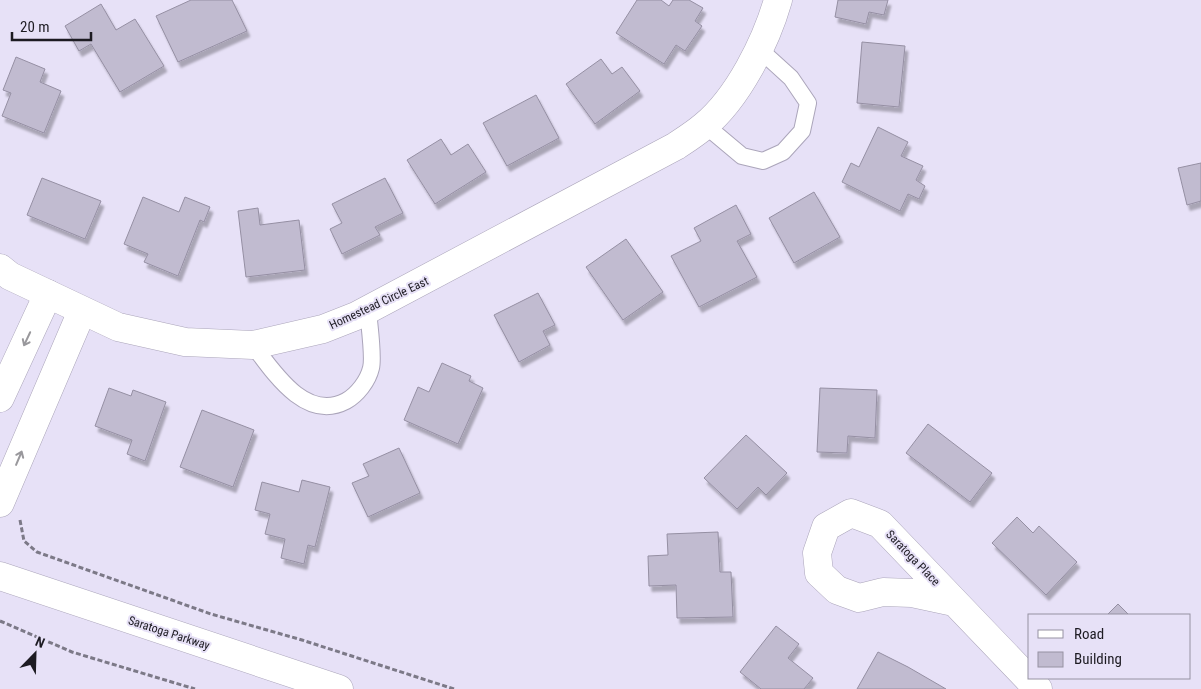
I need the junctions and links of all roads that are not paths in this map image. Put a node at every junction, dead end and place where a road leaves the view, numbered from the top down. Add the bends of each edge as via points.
1 (778, 0) edge
2 (759, 48) junction
3 (705, 126) junction
4 (0, 268) edge
5 (48, 294) junction
6 (368, 310) junction
7 (82, 311) junction
8 (253, 345) junction
9 (0, 398) edge
10 (10, 510) edge
11 (0, 576) edge
12 (954, 602) junction
13 (1028, 679) edge
14 (1028, 679) edge
15 (338, 689) edge
16 (1038, 689) edge

1 - 2 street, Homestead Circle East
2 - 3 street, Homestead Circle East via 729,98
2 - 3 lane via 791,78 808,103 802,131 783,152 763,161 742,156
3 - 6 street, Homestead Circle East via 676,146
4 - 5 street, Homestead Circle East
5 - 7 street, Homestead Circle East
5 -> 9 street
6 - 8 street, Homestead Circle East via 323,329
6 - 8 lane via 371,368 356,395 335,407 305,402 280,382
7 - 8 street, Homestead Circle East via 118,327 152,336 185,342
10 -> 7 street
11 - 15 street, Saratoga Parkway
12 - 12 street, Saratoga Place via 880,524 851,513 826,527 817,553 819,573 837,590 859,598 883,592 912,593
12 - 14 street, Saratoga Place
13 - 16 street, Saratoga Place

